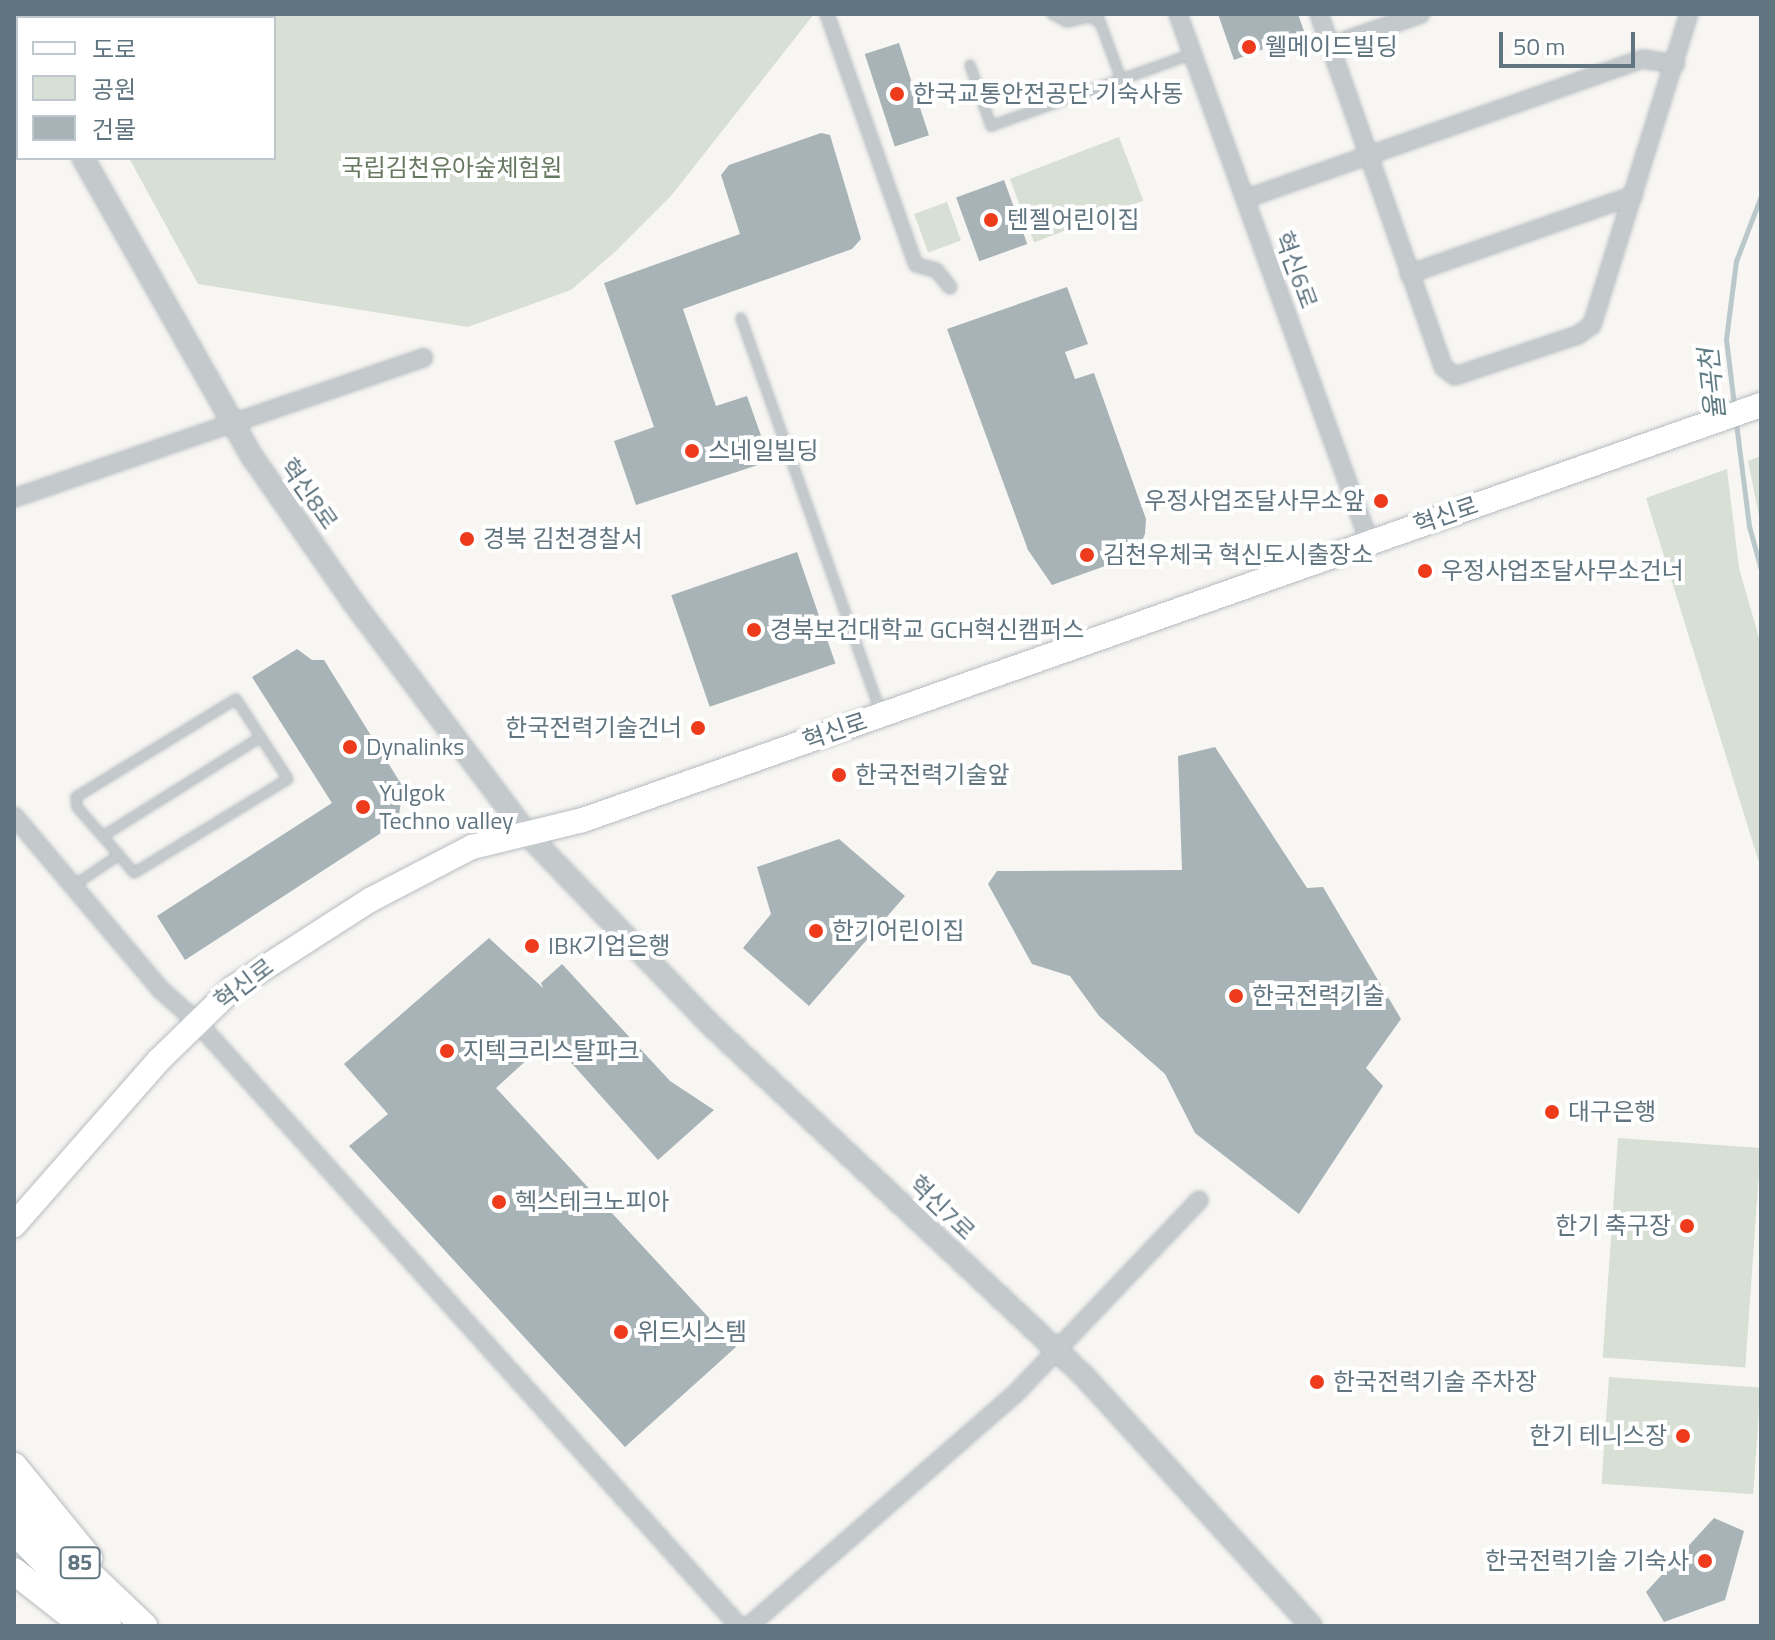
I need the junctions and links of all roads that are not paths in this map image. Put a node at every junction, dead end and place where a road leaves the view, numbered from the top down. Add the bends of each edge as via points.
1 (827, 14) edge
2 (1052, 14) edge
3 (1178, 14) edge
4 (1319, 14) edge
5 (1421, 14) edge
6 (1689, 14) edge
7 (1099, 18) edge
8 (1330, 46) junction
9 (1193, 54) junction
10 (1676, 64) junction
11 (970, 65) dead end
12 (1121, 79) junction
13 (1368, 155) junction
14 (84, 160) edge
15 (1634, 195) junction
16 (1245, 199) junction
17 (1409, 274) junction
18 (950, 287) dead end
19 (741, 318) dead end
20 (424, 358) dead end
21 (1761, 405) edge
22 (231, 425) junction
23 (14, 498) edge
24 (1369, 541) junction
25 (881, 715) junction
26 (261, 737) junction
27 (18, 827) edge
28 (103, 836) junction
29 (529, 836) junction
30 (119, 855) junction
31 (73, 886) junction
32 (197, 1022) junction
33 (1199, 1200) dead end
34 (14, 1225) edge
35 (1058, 1350) junction
36 (14, 1466) edge
37 (14, 1502) edge
38 (14, 1531) edge
39 (14, 1571) edge
40 (119, 1600) junction
41 (84, 1626) edge
42 (108, 1626) edge
43 (144, 1626) edge
44 (739, 1626) edge
45 (749, 1626) edge
46 (1311, 1626) edge

1 - 18 street via 916,265 936,270
2 - 7 lane via 1067,22
3 - 9 street, 혁신6로
4 - 8 street
5 - 8 street
6 - 10 street
7 - 12 lane
8 - 13 street
9 - 12 lane
9 - 16 street, 혁신6로
10 - 13 street via 1643,59
10 - 15 street
11 - 12 lane via 991,126
13 - 16 street
13 - 17 street
14 - 22 street, 혁신8로
15 - 17 street
15 - 17 street via 1588,330 1473,373 1455,376 1443,367
16 - 24 street, 혁신6로
19 - 25 lane
20 - 22 street
21 - 24 main road, 혁신로
22 - 23 street
22 - 29 street, 혁신8로 via 353,602
24 - 25 main road, 혁신로
25 - 29 main road, 혁신로
26 - 28 lane
26 - 28 lane via 236,699 76,797 77,807
26 - 30 lane via 288,779 134,873
27 - 31 street
28 - 30 lane
29 - 32 main road, 혁신로 via 472,847 370,900 233,988
29 - 35 street, 혁신7로 via 715,1029
30 - 31 lane
31 - 32 street via 160,989
32 - 34 main road, 혁신로
32 - 44 street
33 - 35 street
35 - 45 street
35 - 46 street, 혁신7로
36 - 40 main road via 66,1525
37 - 40 main road, 85
38 - 42 main road, 85
39 - 41 main road
40 - 43 main road, 85

